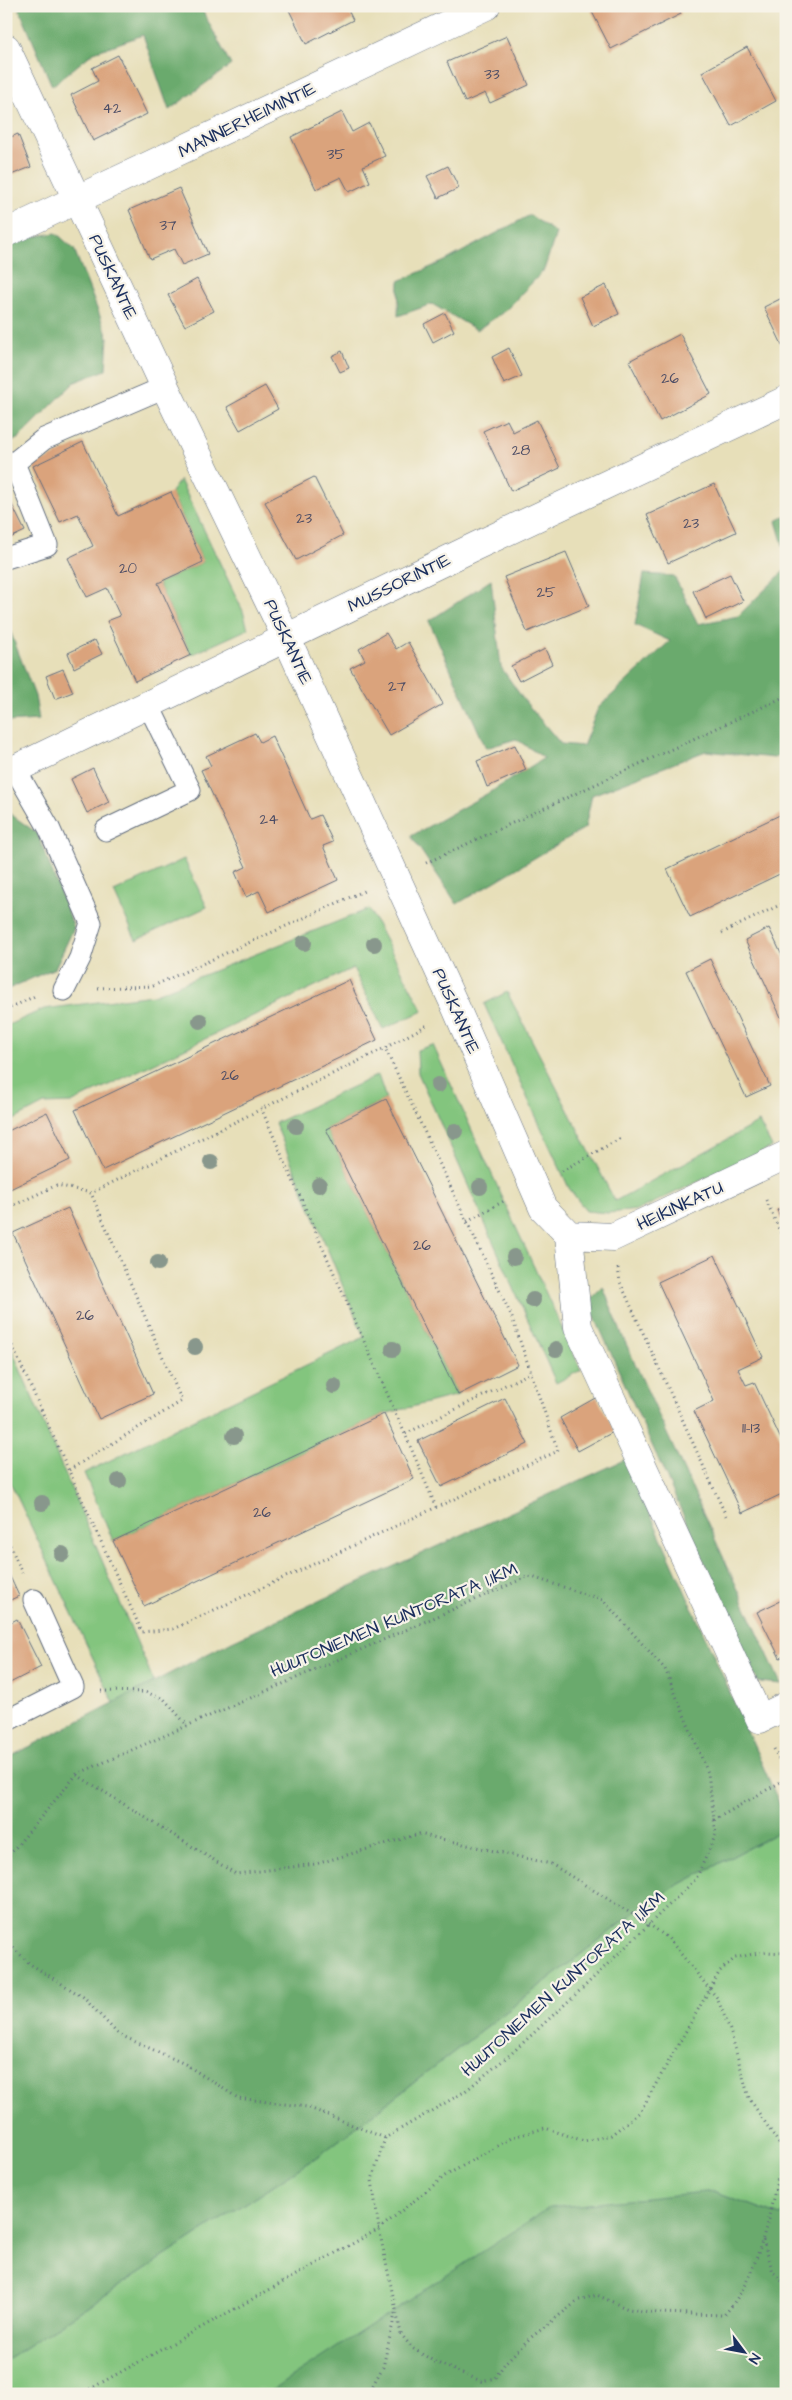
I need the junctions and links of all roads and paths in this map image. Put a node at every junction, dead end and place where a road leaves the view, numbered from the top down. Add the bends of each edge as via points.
1 (486, 6) edge
2 (6, 48) edge
3 (77, 201) junction
4 (6, 233) edge
5 (165, 386) junction
6 (786, 400) edge
7 (6, 558) edge
8 (286, 637) junction
9 (148, 704) junction
10 (10, 767) edge
11 (106, 830) dead end
12 (786, 902) edge
13 (722, 933) dead end
14 (64, 990) dead end
15 (456, 1008) junction
16 (385, 1048) junction
17 (261, 1108) junction
18 (786, 1155) edge
19 (752, 1171) junction
20 (91, 1193) junction
21 (6, 1208) edge
22 (569, 1235) junction
23 (613, 1237) junction
24 (786, 1246) edge
25 (6, 1332) edge
26 (532, 1372) junction
27 (405, 1434) junction
28 (69, 1470) junction
29 (436, 1507) junction
30 (727, 1518) dead end
31 (6, 1536) edge
32 (34, 1600) joint
33 (72, 1687) junction
34 (786, 1706) edge
35 (6, 1721) edge
36 (187, 1725) junction
37 (77, 1774) junction
38 (786, 1778) edge
39 (714, 1820) junction
40 (6, 1859) edge
41 (650, 1925) junction
42 (6, 1941) edge
43 (786, 1952) edge
44 (709, 1988) junction
45 (385, 2138) junction
46 (786, 2154) edge
47 (786, 2170) edge
48 (379, 2229) junction
49 (762, 2239) junction
50 (786, 2285) edge
51 (397, 2308) junction
52 (81, 2394) edge
53 (368, 2394) edge

1 - 3 street, MANNERHEIMINTIE
2 - 3 street, PUSKANTIE
3 - 4 street, MANNERHEIMINTIE
3 - 5 street, PUSKANTIE
5 - 7 lane via 44,439 14,463 47,545
5 - 8 street, PUSKANTIE
6 - 8 street, MUSSORINTIE
8 - 9 street, MUSSORINTIE
8 - 15 street, PUSKANTIE
9 - 10 street, MUSSORINTIE
9 - 11 lane via 190,790
10 - 14 lane via 49,828 91,923 80,958
12 - 13 path
15 - 16 path
15 - 22 street, PUSKANTIE via 543,1208
16 - 17 path
16 - 26 path via 511,1315
17 - 20 path
17 - 27 path
18 - 19 street, HEIKINKATU
19 - 23 street, HEIKINKATU
19 - 24 path
20 - 21 path via 57,1185
20 - 28 path via 182,1401
22 - 23 street, HEIKINKATU
22 - 34 street via 578,1327 760,1719
23 - 30 path via 620,1282
25 - 28 path
26 - 27 path
26 - 29 path via 558,1451
27 - 29 path
28 - 29 path via 142,1632 173,1629
31 - 32 path
32 - 33 lane
33 - 35 lane
33 - 36 path via 145,1692 164,1699
36 - 37 path, HUUTONIEMEN KUNTORATA 1,1KM
36 - 39 path, HUUTONIEMEN KUNTORATA 1,1KM via 529,1576 603,1600 665,1670 708,1773
37 - 40 path, HUUTONIEMEN KUNTORATA 1,1KM
37 - 41 path via 236,1874 316,1864 418,1834 551,1864
38 - 39 path
39 - 41 path, HUUTONIEMEN KUNTORATA 1,1KM via 716,1834 696,1880
41 - 44 path via 668,1938
41 - 45 path, HUUTONIEMEN KUNTORATA 1,1KM via 512,2053 464,2092
42 - 45 path via 30,1964 83,1997 118,2034 185,2064 238,2098 307,2108
43 - 44 path via 763,1952 735,1958 720,1971
44 - 46 path via 717,1998 730,2030 749,2098
44 - 48 path via 640,2112 611,2135 584,2141 545,2128 513,2137 445,2176
45 - 48 path via 372,2180
47 - 49 path via 778,2176
48 - 51 path
48 - 52 path
49 - 50 path via 773,2272
49 - 51 path via 738,2300 724,2315 628,2309 597,2295 579,2300 529,2339 495,2378 481,2381 435,2362 412,2348 401,2334
51 - 53 path via 383,2368

